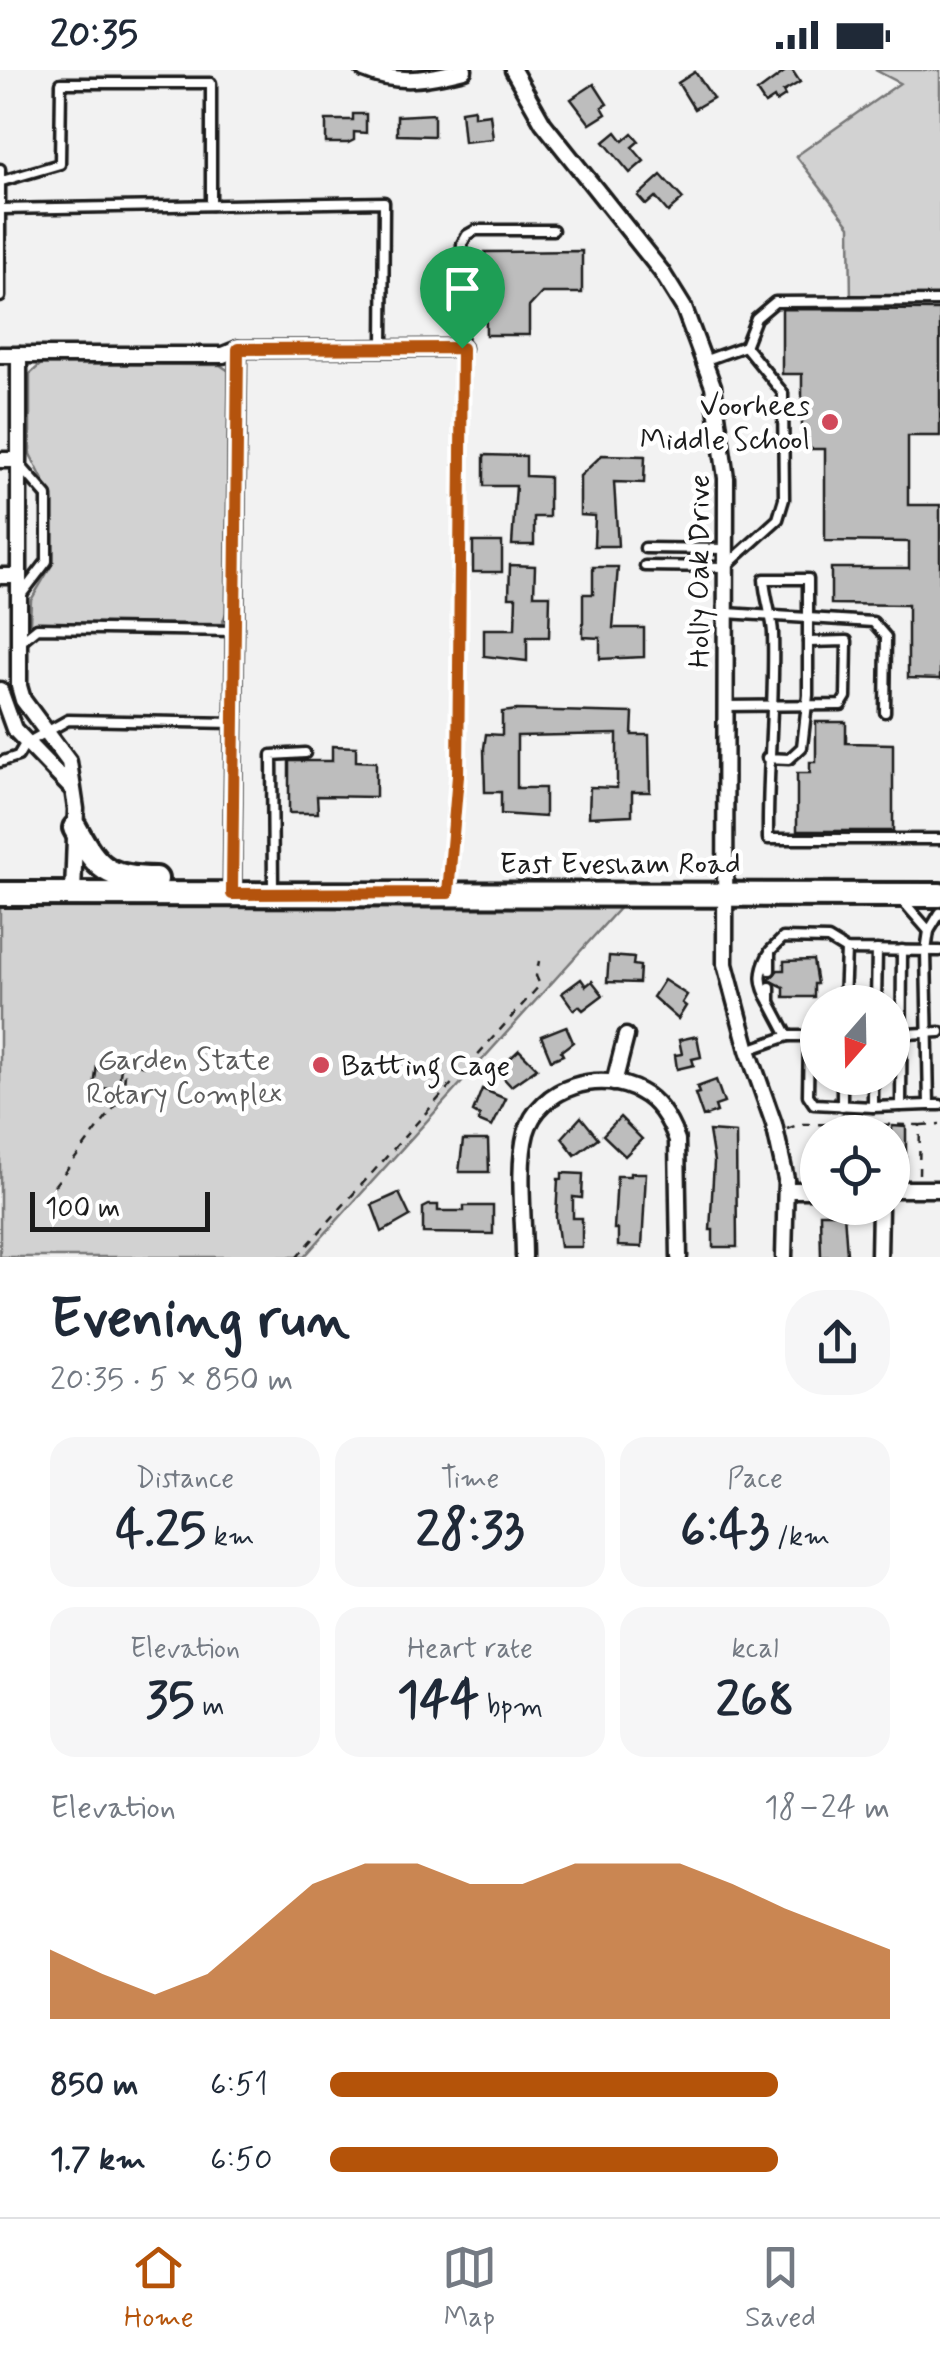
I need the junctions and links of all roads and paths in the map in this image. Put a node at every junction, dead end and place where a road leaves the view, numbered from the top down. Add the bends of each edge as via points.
1 (364, 70) edge
2 (464, 70) edge
3 (513, 70) edge
4 (0, 169) edge
5 (2, 181) edge
6 (212, 205) junction
7 (1, 209) edge
8 (552, 230) dead end
9 (0, 297) edge
10 (940, 301) edge
11 (745, 346) junction
12 (383, 348) junction
13 (462, 348) junction
14 (238, 349) junction
15 (0, 355) edge
16 (19, 355) junction
17 (706, 360) junction
18 (0, 460) edge
19 (17, 462) junction
20 (645, 548) dead end
21 (726, 549) junction
22 (645, 566) dead end
23 (726, 567) junction
24 (0, 576) edge
25 (18, 576) junction
26 (18, 599) junction
27 (726, 613) junction
28 (769, 614) junction
29 (808, 618) junction
30 (236, 631) junction
31 (808, 642) junction
32 (17, 645) junction
33 (0, 690) edge
34 (725, 706) junction
35 (806, 706) junction
36 (773, 707) junction
37 (885, 712) dead end
38 (4, 715) edge
39 (235, 723) junction
40 (45, 731) junction
41 (25, 744) junction
42 (305, 753) dead end
43 (767, 758) junction
44 (0, 762) edge
45 (70, 787) junction
46 (76, 828) junction
47 (940, 839) edge
48 (448, 893) junction
49 (0, 894) edge
50 (73, 894) junction
51 (207, 894) junction
52 (232, 894) junction
53 (273, 894) junction
54 (724, 894) junction
55 (896, 894) junction
56 (940, 895) edge
57 (940, 913) edge
58 (929, 931) junction
59 (846, 950) junction
60 (877, 950) junction
61 (902, 950) junction
62 (770, 951) junction
63 (926, 951) junction
64 (940, 951) edge
65 (539, 961) dead end
66 (770, 970) dead end
67 (845, 985) edge
68 (876, 985) edge
69 (900, 985) edge
70 (770, 988) dead end
71 (770, 1002) junction
72 (935, 1033) edge
73 (910, 1034) edge
74 (626, 1036) dead end
75 (788, 1036) junction
76 (800, 1036) edge
77 (748, 1050) junction
78 (148, 1066) dead end
79 (614, 1083) junction
80 (809, 1095) edge
81 (842, 1095) edge
82 (873, 1095) edge
83 (900, 1095) edge
84 (929, 1105) junction
85 (940, 1105) edge
86 (842, 1106) junction
87 (901, 1106) junction
88 (872, 1107) junction
89 (940, 1124) edge
90 (920, 1125) junction
91 (776, 1132) junction
92 (54, 1186) dead end
93 (910, 1189) edge
94 (919, 1189) junction
95 (940, 1189) edge
96 (786, 1190) junction
97 (800, 1190) edge
98 (880, 1225) edge
99 (297, 1257) edge
100 (524, 1257) edge
101 (679, 1257) edge
102 (784, 1257) edge
103 (879, 1257) edge

1 - 2 street via 424,80
3 - 17 street, Holly Oak Drive via 543,123 661,271
4 - 5 lane
5 - 6 lane via 60,164 61,83 211,83
5 - 7 lane
6 - 7 lane
6 - 12 lane via 384,202
7 - 9 lane
8 - 13 lane via 477,230 466,236
10 - 11 lane via 775,302 760,312
11 - 17 lane
11 - 23 lane via 783,394 784,499 778,520
12 - 13 street
12 - 14 street
13 - 48 lane via 458,776
14 - 16 street via 223,355
14 - 30 street
15 - 16 street
16 - 19 street
17 - 21 street, Holly Oak Drive via 725,453
18 - 19 street
19 - 25 street
19 - 26 lane via 47,496 47,560
20 - 21 lane
21 - 23 street, Holly Oak Drive
22 - 23 lane
23 - 27 street, Holly Oak Drive
24 - 25 street
25 - 26 street
26 - 32 street
27 - 28 lane
27 - 34 street, Holly Oak Drive
28 - 29 lane
28 - 29 lane via 764,579 808,579
28 - 36 lane
29 - 31 lane
29 - 37 lane via 866,620 883,631
30 - 32 lane via 37,628
30 - 39 street
31 - 35 lane
31 - 35 lane via 847,642 846,697 839,706
32 - 40 street via 19,686
33 - 38 street
34 - 36 lane
34 - 54 street, Holly Oak Drive
35 - 36 lane
35 - 43 lane via 800,752
36 - 43 lane
38 - 41 street
39 - 40 lane via 68,720
39 - 52 street
40 - 41 lane
40 - 45 street via 69,762
41 - 44 lane via 18,756
41 - 45 street
42 - 53 lane via 272,754
43 - 47 lane via 768,839
45 - 46 street
46 - 50 street
46 - 51 main road via 108,872
48 - 53 main road, East Evesham Road
48 - 54 main road, East Evesham Road
49 - 50 main road, East Evesham Road
50 - 51 main road, East Evesham Road
51 - 52 main road, East Evesham Road
52 - 53 main road, East Evesham Road
54 - 55 main road, East Evesham Road
54 - 77 street, Holly Oak Drive via 725,964
55 - 56 main road, East Evesham Road
55 - 58 lane
57 - 58 lane
58 - 63 lane
59 - 60 lane
59 - 62 lane via 828,939 783,938
59 - 67 lane
60 - 61 lane
60 - 68 lane
61 - 63 lane
61 - 69 lane
62 - 66 lane
62 - 71 lane via 760,970
63 - 64 lane
63 - 72 lane
65 - 99 path via 540,986
70 - 71 lane
71 - 75 lane
72 - 73 lane
72 - 84 lane
74 - 79 street
75 - 76 lane
75 - 77 lane
77 - 91 street, Holly Oak Drive
78 - 92 path via 126,1063 123,1096
79 - 100 street via 561,1091 526,1132
79 - 101 street via 650,1097 677,1140
80 - 86 lane via 818,1105
81 - 86 lane
82 - 88 lane
83 - 87 lane
84 - 85 lane
84 - 87 lane
86 - 88 lane
87 - 88 lane
89 - 90 path
90 - 91 path via 800,1124
90 - 94 path
91 - 96 street, Holly Oak Drive
93 - 94 street
94 - 95 street
96 - 97 street
96 - 102 street, Holly Oak Drive
98 - 103 street

